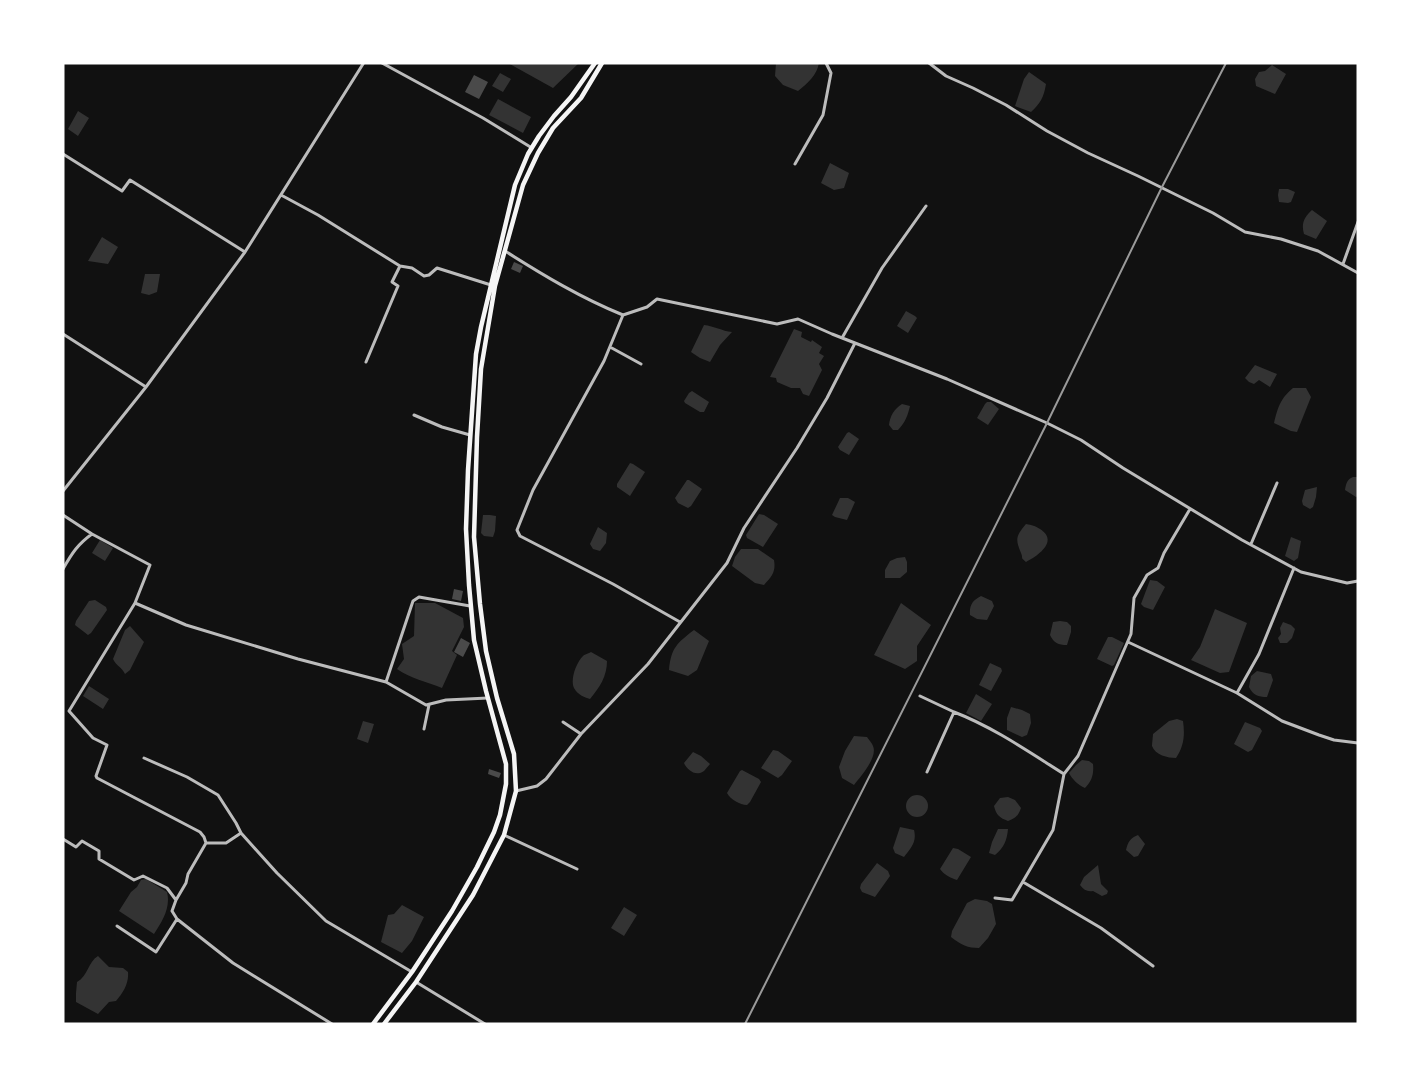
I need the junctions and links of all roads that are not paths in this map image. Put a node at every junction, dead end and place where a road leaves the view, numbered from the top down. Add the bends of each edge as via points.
1 (363, 63) edge
2 (382, 63) edge
3 (595, 63) edge
4 (602, 63) edge
5 (826, 63) edge
6 (928, 63) edge
7 (532, 148) junction
8 (63, 154) edge
9 (795, 164) dead end
10 (281, 195) junction
11 (926, 206) dead end
12 (1358, 222) edge
13 (505, 251) junction
14 (245, 252) junction
15 (1343, 264) junction
16 (400, 266) junction
17 (1358, 273) edge
18 (491, 285) junction
19 (623, 315) junction
20 (63, 334) edge
21 (842, 338) junction
22 (855, 343) junction
23 (610, 347) junction
24 (366, 362) dead end
25 (641, 364) dead end
26 (146, 387) junction
27 (414, 415) dead end
28 (470, 435) junction
29 (1277, 483) dead end
30 (63, 491) edge
31 (1190, 509) junction
32 (63, 514) edge
33 (92, 534) junction
34 (1251, 544) junction
35 (1294, 568) junction
36 (63, 569) edge
37 (1358, 581) edge
38 (135, 603) junction
39 (471, 606) junction
40 (680, 622) junction
41 (1128, 642) junction
42 (386, 682) junction
43 (1237, 693) junction
44 (920, 696) dead end
45 (488, 698) junction
46 (429, 705) junction
47 (954, 712) junction
48 (563, 722) dead end
49 (424, 729) dead end
50 (581, 734) junction
51 (1358, 742) edge
52 (144, 758) dead end
53 (927, 772) dead end
54 (1064, 774) junction
55 (516, 791) junction
56 (241, 833) junction
57 (504, 835) junction
58 (63, 839) edge
59 (206, 843) junction
60 (577, 869) dead end
61 (1023, 882) junction
62 (994, 898) dead end
63 (176, 900) junction
64 (177, 919) junction
65 (117, 926) dead end
66 (1153, 966) dead end
67 (412, 972) junction
68 (416, 982) junction
69 (332, 1024) edge
70 (373, 1024) edge
71 (384, 1024) edge
72 (485, 1024) edge

1 - 10 street
2 - 7 street
3 - 7 highway
4 - 13 highway via 581,98 553,128 538,153 523,185
5 - 9 street via 831,73 824,115
6 - 15 street via 1088,153 1214,213 1245,232 1318,251
7 - 18 highway via 515,185
8 - 14 street via 122,191 130,180
10 - 14 street
10 - 16 street
11 - 21 street via 882,268
12 - 15 street
13 - 19 street via 547,278
13 - 55 highway via 481,369 474,537 486,651 514,754
14 - 26 street
15 - 17 street
16 - 18 street via 424,276 437,268
16 - 24 street via 392,282 398,286
18 - 28 highway via 476,354
19 - 21 street via 647,307 657,298 777,324 798,319
19 - 23 street
20 - 26 street
21 - 22 street
22 - 31 street via 1047,423
22 - 40 street via 827,398 744,528 727,563
23 - 25 street
23 - 40 street via 533,490 517,530 520,536
26 - 30 street
27 - 28 street
28 - 39 highway via 466,529
29 - 34 street
31 - 34 street
31 - 41 street via 1158,568 1147,575 1134,598
32 - 33 street
33 - 36 street via 80,543
33 - 38 street via 150,565
34 - 35 street
35 - 37 street via 1347,584
35 - 43 street via 1259,654
38 - 42 street via 186,625
38 - 59 street via 69,711 93,738 107,745 96,778 200,832
39 - 42 street via 419,597 414,600
39 - 45 highway via 474,640
40 - 50 street via 648,664
41 - 43 street
41 - 54 street via 1078,756
42 - 46 street
43 - 51 street via 1282,721 1334,740
44 - 47 street
45 - 46 street
45 - 67 highway via 506,764 500,815 477,867
46 - 49 street
47 - 53 street
47 - 54 street
48 - 50 street
50 - 55 street via 546,779 537,786
52 - 56 street via 218,795
54 - 61 street via 1053,830
55 - 57 highway
56 - 59 street via 226,843
56 - 67 street via 326,921
57 - 60 street
57 - 68 highway via 473,895
58 - 63 street via 76,847 82,841 99,851 99,859 134,880 142,876 167,888
59 - 63 street
61 - 62 street via 1012,900
61 - 66 street via 1101,928
63 - 64 street via 172,911
64 - 65 street via 156,952
64 - 69 street via 233,963
67 - 70 highway
68 - 71 highway
68 - 72 street

